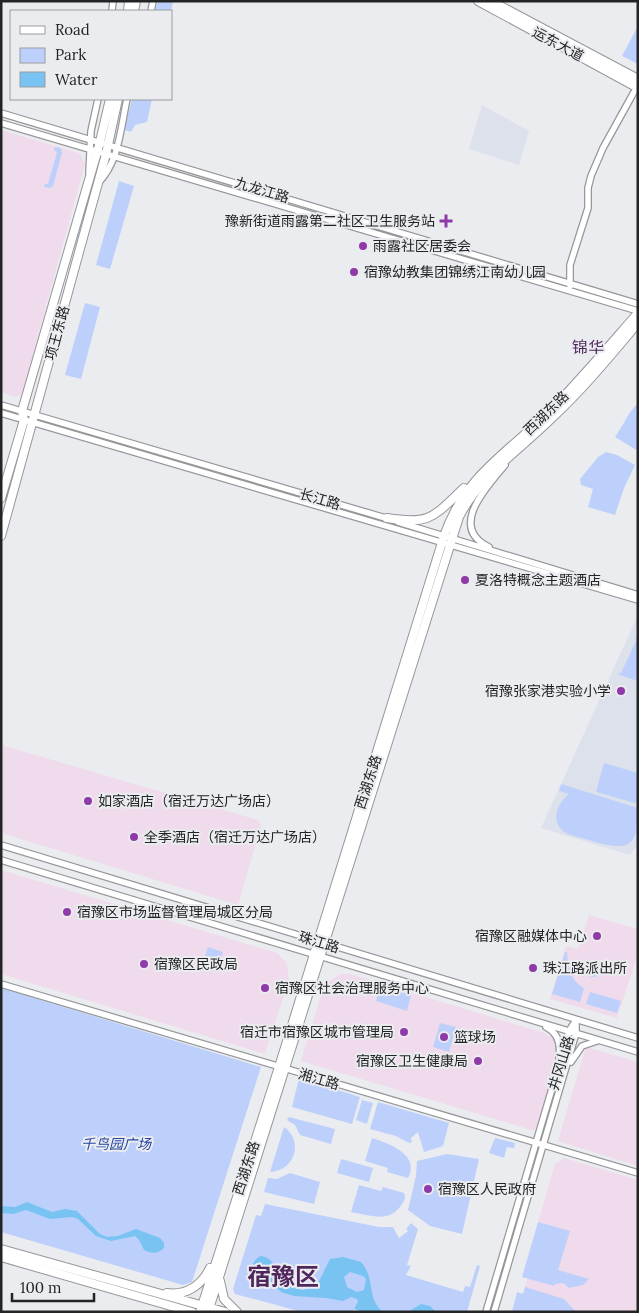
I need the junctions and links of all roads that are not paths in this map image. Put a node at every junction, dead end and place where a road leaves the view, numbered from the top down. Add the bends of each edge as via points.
1 (478, 1) edge
2 (491, 1) edge
3 (638, 78) edge
4 (636, 90) edge
5 (98, 100) edge
6 (110, 100) edge
7 (118, 100) edge
8 (127, 100) edge
9 (1, 113) edge
10 (1, 123) edge
11 (107, 128) junction
12 (91, 139) junction
13 (108, 144) junction
14 (93, 150) junction
15 (110, 155) junction
16 (570, 284) junction
17 (568, 291) junction
18 (638, 304) edge
19 (638, 312) edge
20 (638, 323) edge
21 (1, 405) edge
22 (1, 413) edge
23 (23, 416) junction
24 (33, 419) junction
25 (516, 450) junction
26 (500, 455) junction
27 (1, 498) edge
28 (387, 518) junction
29 (1, 536) edge
30 (447, 540) junction
31 (512, 557) junction
32 (638, 595) edge
33 (638, 600) edge
34 (1, 845) edge
35 (1, 860) edge
36 (321, 943) junction
37 (317, 955) junction
38 (1, 984) edge
39 (576, 1020) junction
40 (535, 1021) junction
41 (572, 1032) junction
42 (638, 1038) edge
43 (603, 1041) junction
44 (638, 1052) edge
45 (282, 1068) junction
46 (557, 1086) junction
47 (540, 1144) junction
48 (638, 1173) edge
49 (221, 1244) junction
50 (1, 1249) edge
51 (1, 1257) edge
52 (223, 1264) junction
53 (144, 1289) junction
54 (132, 1294) junction
55 (205, 1309) edge
56 (173, 1312) edge
57 (192, 1312) edge
58 (224, 1312) edge
59 (237, 1312) edge
60 (486, 1312) edge
61 (494, 1312) edge

1 - 4 main road, 运东大道
2 - 3 main road, 运东大道
4 - 16 street via 591,176 588,208 570,264
5 - 12 street
6 - 11 main road
7 - 11 main road
8 - 13 street
9 - 12 street, 九龙江路
10 - 14 street, 九龙江路
11 - 13 main road, 项王东路
12 - 13 street, 九龙江路
12 - 14 street
13 - 14 main road, 项王东路
13 - 15 main road, 项王东路
13 - 16 street, 九龙江路
14 - 15 street, 九龙江路
14 - 23 main road, 项王东路
15 - 17 street, 九龙江路
15 - 24 main road, 项王东路 via 98,183
16 - 17 street
16 - 18 street, 九龙江路
17 - 19 street, 九龙江路
19 - 26 main road, 西湖东路 via 550,411
20 - 25 main road, 西湖东路 via 556,415
21 - 23 street, 长江路
22 - 23 street, 长江路
23 - 24 street, 长江路
23 - 27 main road, 项王东路
24 - 28 street, 长江路
24 - 29 main road, 项王东路
24 - 30 street, 长江路
25 - 30 main road, 西湖东路 via 470,498
25 - 31 street via 476,503 471,524 479,541
26 - 28 main road via 429,518 414,522
26 - 30 main road, 西湖东路 via 460,498
28 - 30 street, 长江路
30 - 31 street, 长江路
30 - 33 street, 长江路
30 - 36 main road, 西湖东路
31 - 32 street, 长江路
34 - 36 street, 珠江路
35 - 37 street, 珠江路
36 - 37 main road, 西湖东路
36 - 39 street, 珠江路
37 - 40 street, 珠江路
37 - 45 main road, 西湖东路
38 - 45 street, 湘江路
39 - 41 street, 井冈山路
39 - 42 street, 珠江路
40 - 41 street, 珠江路
40 - 46 street via 550,1029 560,1043
41 - 43 street, 珠江路
41 - 46 street, 井冈山路
43 - 44 street, 珠江路
43 - 46 street via 588,1042 577,1051
45 - 47 street, 湘江路
45 - 49 main road, 西湖东路
45 - 52 main road, 西湖东路
46 - 47 street, 井冈山路
47 - 48 street, 湘江路
47 - 60 street, 井冈山路
47 - 61 street, 井冈山路
49 - 53 main road via 207,1275 193,1288 172,1294
49 - 55 main road, 西湖东路
50 - 53 main road
51 - 54 main road
52 - 55 main road, 西湖东路
52 - 59 main road via 220,1292
53 - 55 main road
54 - 56 main road
54 - 57 main road
55 - 58 main road

